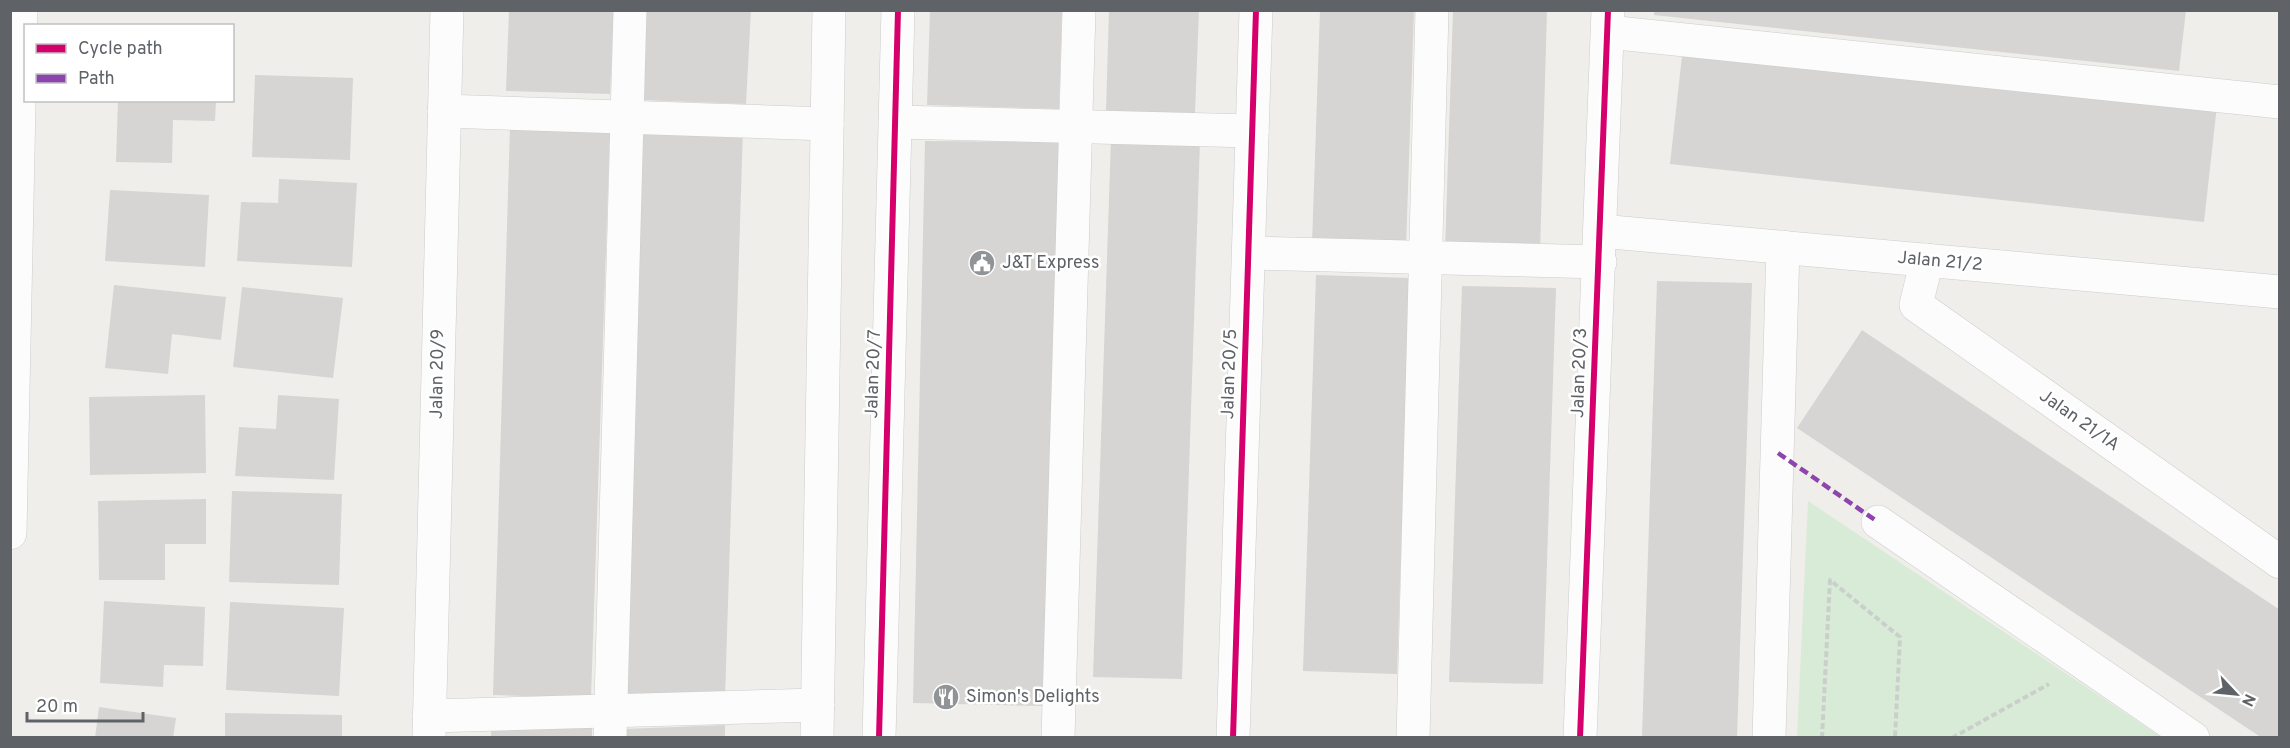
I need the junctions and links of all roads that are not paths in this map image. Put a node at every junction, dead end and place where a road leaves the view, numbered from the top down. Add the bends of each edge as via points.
1 (21, 10) edge
2 (447, 10) edge
3 (630, 10) edge
4 (829, 10) edge
5 (898, 10) edge
6 (1079, 10) edge
7 (1256, 10) edge
8 (1432, 10) edge
9 (1608, 21) edge
10 (2280, 102) edge
11 (444, 111) junction
12 (627, 116) junction
13 (896, 122) junction
14 (828, 124) junction
15 (1075, 126) junction
16 (1252, 130) junction
17 (1600, 246) junction
18 (1783, 247) junction
19 (1249, 253) junction
20 (1427, 257) junction
21 (1927, 261) junction
22 (2280, 292) edge
23 (1878, 522) dead end
24 (10, 533) edge
25 (2280, 562) edge
26 (818, 705) junction
27 (611, 724) edge
28 (429, 727) edge
29 (817, 738) edge
30 (879, 738) edge
31 (1058, 738) edge
32 (1233, 738) edge
33 (1413, 738) edge
34 (1580, 738) edge
35 (1769, 738) edge
36 (2193, 738) edge

1 - 24 street
2 - 11 street, Jalan 20/9
3 - 12 street
4 - 14 street
5 - 13 street, Jalan 20/7
6 - 15 street
7 - 16 street, Jalan 20/5
8 - 20 street
9 - 10 street
9 - 17 street, Jalan 20/3
11 - 12 street
11 - 28 street, Jalan 20/9
12 - 14 street
12 - 27 street
13 - 15 street
13 - 30 street, Jalan 20/7
14 - 26 street
15 - 16 street
15 - 31 street
16 - 19 street, Jalan 20/5
17 - 18 street, Jalan 21/2
17 - 20 street, Jalan 21/2
17 - 34 street, Jalan 20/3
18 - 21 street, Jalan 21/2
18 - 35 street
19 - 20 street, Jalan 21/2
19 - 32 street, Jalan 20/5
20 - 33 street
21 - 22 street, Jalan 21/2
21 - 25 street, Jalan 21/1A via 1916,305
23 - 36 street
26 - 27 street
26 - 29 street
27 - 28 street

